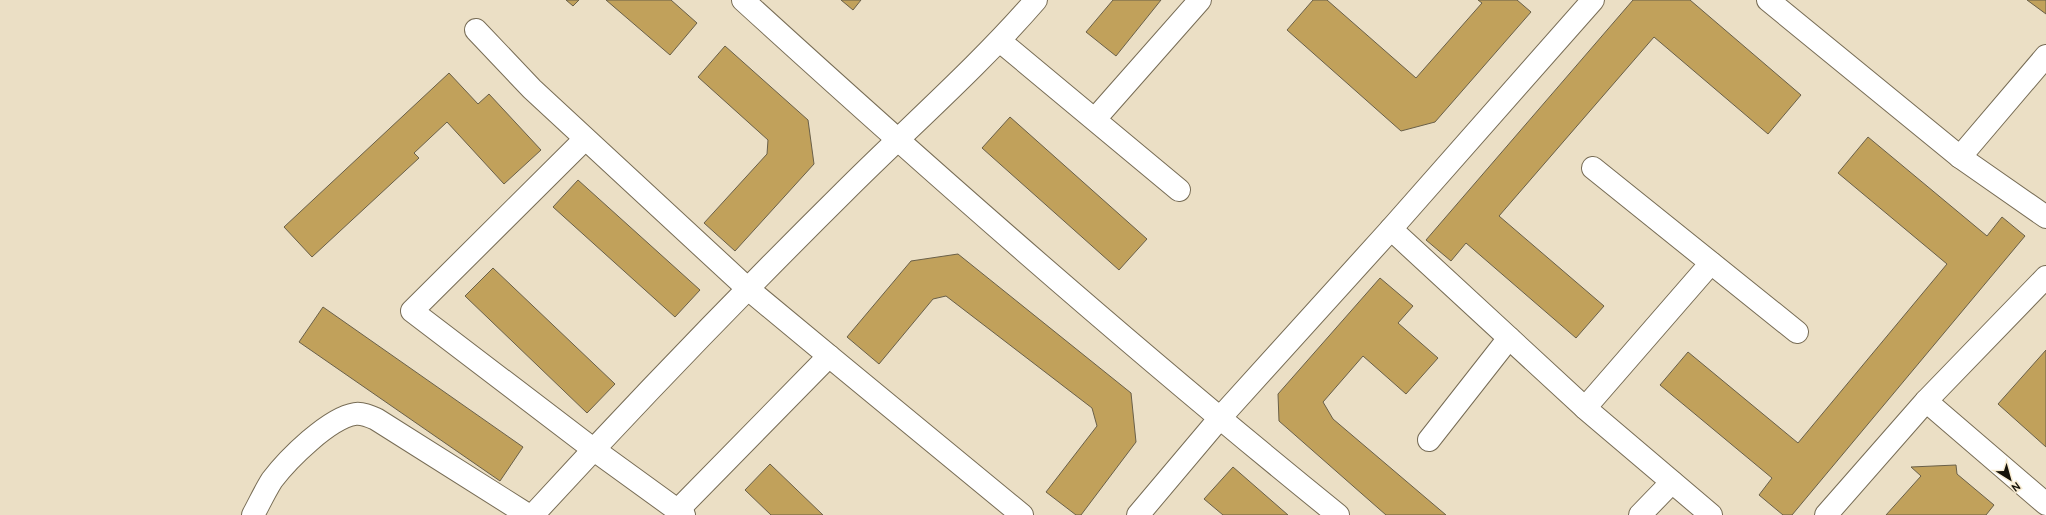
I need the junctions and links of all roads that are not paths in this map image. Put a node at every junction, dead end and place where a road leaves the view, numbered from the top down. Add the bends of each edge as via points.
1 (743, 0) edge
2 (1036, 0) edge
3 (1200, 0) edge
4 (1593, 0) edge
5 (1774, 2) edge
6 (476, 30) dead end
7 (1000, 41) junction
8 (2046, 56) edge
9 (1095, 119) junction
10 (585, 139) junction
11 (896, 140) junction
12 (1960, 157) junction
13 (1593, 168) dead end
14 (1179, 190) dead end
15 (2046, 217) edge
16 (1391, 229) junction
17 (1712, 263) junction
18 (2046, 277) edge
19 (747, 288) junction
20 (1797, 332) dead end
21 (1509, 338) junction
22 (829, 356) junction
23 (1926, 401) junction
24 (1585, 408) junction
25 (1218, 419) junction
26 (1429, 440) dead end
27 (593, 449) junction
28 (1672, 482) junction
29 (2046, 504) edge
30 (681, 513) edge
31 (253, 515) edge
32 (528, 515) edge
33 (533, 515) edge
34 (1022, 515) edge
35 (1139, 515) edge
36 (1338, 515) edge
37 (1640, 515) edge
38 (1711, 515) edge
39 (1826, 515) edge

1 - 11 street
2 - 7 street
3 - 9 street
4 - 16 street
5 - 12 street
6 - 10 street via 532,90
7 - 9 street
7 - 11 street
8 - 12 street
9 - 14 street
10 - 19 street
10 - 27 street via 412,311
11 - 19 street
11 - 25 street
12 - 15 street
13 - 17 street
16 - 21 street
16 - 25 street
17 - 20 street
17 - 24 street
18 - 23 street
19 - 22 street
19 - 27 street
21 - 24 street
21 - 26 street
22 - 30 street
22 - 34 street
23 - 29 street
23 - 39 street
24 - 28 street
25 - 35 street
25 - 36 street
27 - 30 street
27 - 33 street
28 - 37 street
28 - 38 street
31 - 32 street via 272,481 296,453 325,429 356,413 376,419

